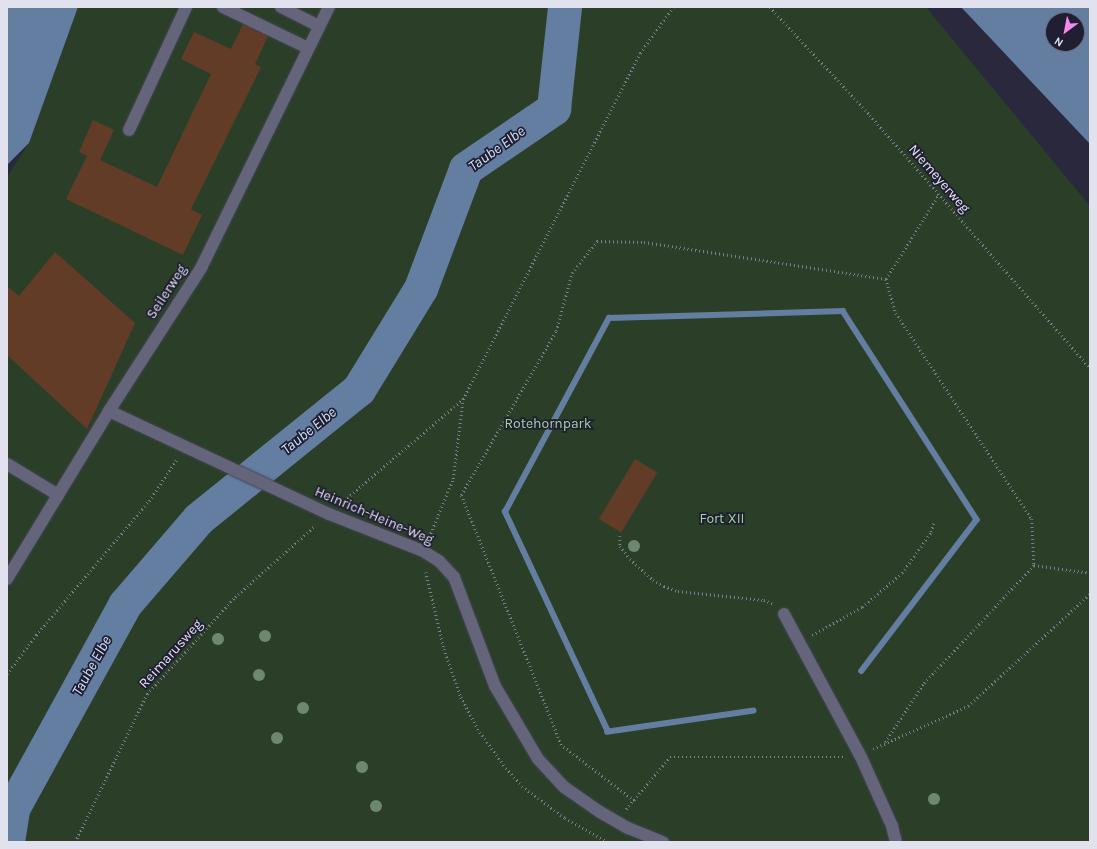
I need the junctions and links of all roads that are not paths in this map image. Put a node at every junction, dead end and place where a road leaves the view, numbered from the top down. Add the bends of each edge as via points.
1 (186, 7) edge
2 (223, 7) edge
3 (281, 7) edge
4 (329, 7) edge
5 (319, 26) junction
6 (308, 48) junction
7 (129, 130) dead end
8 (109, 411) junction
9 (7, 464) edge
10 (58, 495) junction
11 (7, 579) edge
12 (784, 614) road end
13 (663, 842) edge
14 (896, 842) edge

1 - 7 street
2 - 6 street
3 - 5 street
4 - 5 street, Seilerweg
5 - 6 street, Seilerweg
6 - 8 street, Seilerweg via 201,268
8 - 10 street, Seilerweg
8 - 13 street, Heinrich-Heine-Weg via 329,514 423,551 439,561 454,578 495,686 529,747 564,787 613,821
9 - 10 street
10 - 11 street, Seilerweg
12 - 14 street via 861,757 892,826

